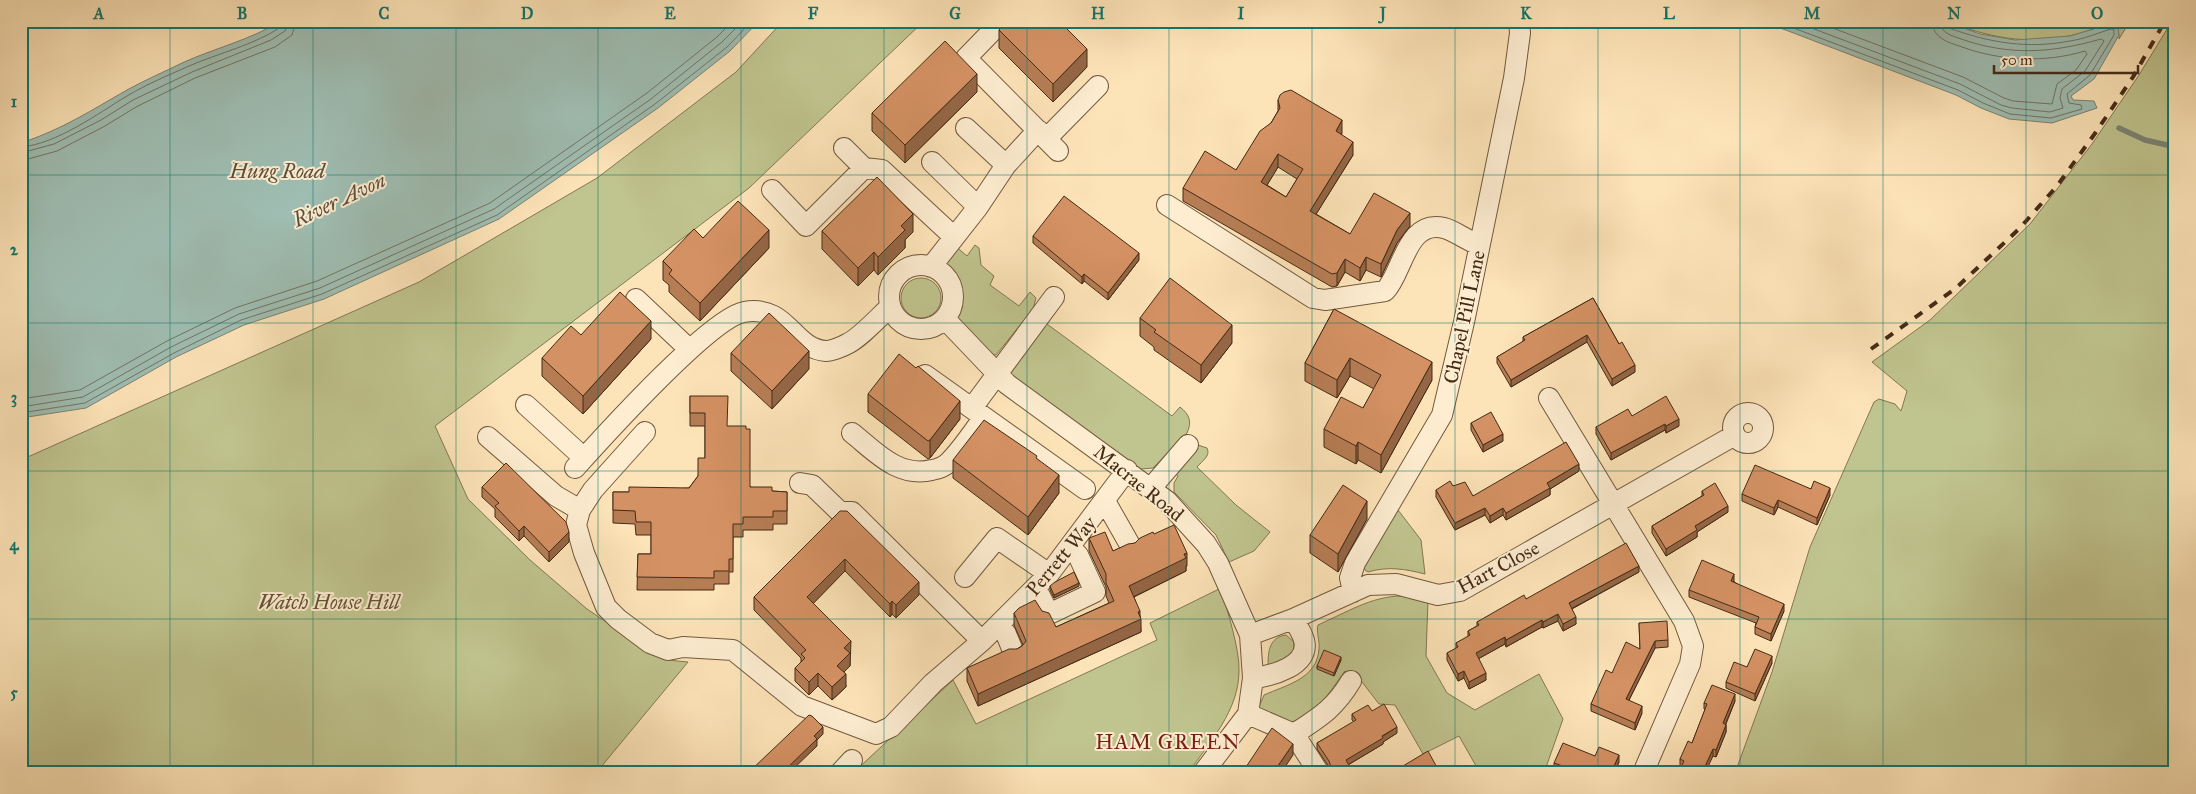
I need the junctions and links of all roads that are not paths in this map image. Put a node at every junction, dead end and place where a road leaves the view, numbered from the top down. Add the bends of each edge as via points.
1 (1002, 21) edge
2 (1519, 21) edge
3 (1098, 86) dead end
4 (966, 128) dead end
5 (1047, 140) junction
6 (844, 148) dead end
7 (932, 162) dead end
8 (1006, 165) junction
9 (864, 168) junction
10 (772, 190) dead end
11 (1167, 205) dead end
12 (978, 206) junction
13 (954, 237) junction
14 (1479, 245) junction
15 (931, 266) junction
16 (1054, 297) dead end
17 (636, 299) dead end
18 (890, 307) junction
19 (945, 319) junction
20 (690, 349) junction
21 (910, 363) edge
22 (996, 374) junction
23 (1549, 398) dead end
24 (526, 405) dead end
25 (978, 412) junction
26 (645, 432) dead end
27 (852, 433) dead end
28 (1735, 435) dead end
29 (488, 437) dead end
30 (1188, 445) dead end
31 (1127, 470) junction
32 (800, 483) dead end
33 (1151, 488) junction
34 (1085, 489) dead end
35 (1105, 502) junction
36 (1612, 504) junction
37 (580, 510) junction
38 (1130, 545) edge
39 (1070, 548) junction
40 (965, 577) dead end
41 (1043, 581) junction
42 (1353, 592) junction
43 (1294, 619) junction
44 (990, 634) junction
45 (1250, 635) junction
46 (1013, 651) edge
47 (1253, 678) junction
48 (1351, 681) dead end
49 (1248, 714) junction
50 (1294, 734) junction
51 (1203, 773) edge
52 (1319, 773) edge
53 (1643, 773) edge

1 - 5 street via 966,58
2 - 14 street, Chapel Pill Lane via 1514,78
3 - 5 street
4 - 8 street
5 - 8 street
6 - 9 street
7 - 12 street
8 - 12 street
9 - 10 street via 806,226
9 - 13 street via 882,170
11 - 14 street via 1313,298 1324,300 1385,291 1413,238 1424,231 1446,228
12 - 13 street
13 - 15 street
14 - 42 street, Chapel Pill Lane via 1442,415 1375,510 1350,578
15 - 18 street via 919,265 898,274 888,295
15 - 19 street via 941,271 952,289 951,310
16 - 22 street
17 - 20 street
18 - 19 street via 895,317 914,329 930,328
18 - 20 street via 849,344 826,351 808,344 774,315 762,311 742,312 722,323
19 - 22 street, Macrae Road
20 - 24 street via 579,463
21 - 25 street
22 - 25 street
22 - 31 street, Macrae Road
23 - 36 street
25 - 27 street via 948,463 927,471 904,471
25 - 34 street
26 - 37 street via 593,490
28 - 36 street, Hart Close
29 - 37 street via 556,496
30 - 33 street
31 - 33 street, Macrae Road
31 - 35 street, Perrett Way
32 - 44 street via 812,485 840,512 852,512
33 - 45 street, Macrae Road via 1206,544 1218,562
35 - 38 street
35 - 39 street, Perrett Way
36 - 42 street, Hart Close via 1460,590 1438,595 1380,583
36 - 53 street via 1684,621 1693,646 1690,664
37 - 44 street, Perrett Way via 576,525 584,553 606,607 618,620 650,643 668,650 683,647 733,650 802,706 876,734 891,727 933,683
39 - 41 street, Perrett Way
39 - 41 street via 1078,555 1095,592 1049,614
40 - 41 street via 997,538
41 - 44 street, Perrett Way
42 - 43 street, Hart Close
43 - 45 street, Hart Close
43 - 47 street via 1304,642 1303,651 1290,668
44 - 46 street via 1006,634
45 - 47 street, Macrae Road
47 - 49 street, Macrae Road
48 - 50 street via 1329,711
49 - 50 street
49 - 51 street, Macrae Road
50 - 52 street

